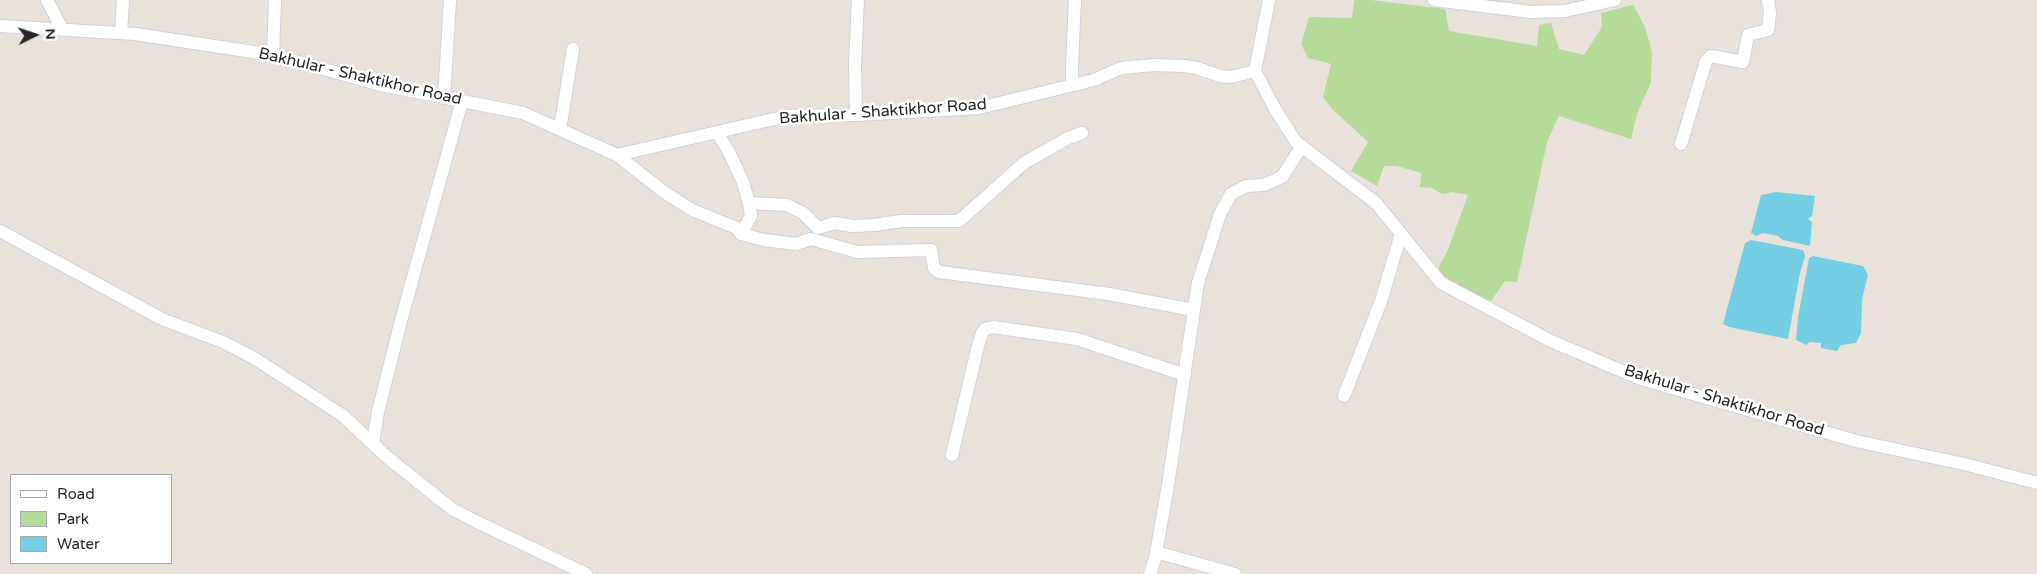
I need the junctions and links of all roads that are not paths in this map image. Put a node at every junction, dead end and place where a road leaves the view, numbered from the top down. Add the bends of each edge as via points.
1 (47, 0) edge
2 (123, 0) edge
3 (275, 0) edge
4 (450, 0) edge
5 (858, 0) edge
6 (1075, 0) edge
7 (1269, 0) edge
8 (1434, 0) edge
9 (1615, 0) edge
10 (1768, 0) edge
11 (0, 26) edge
12 (62, 29) junction
13 (121, 33) junction
14 (574, 49) dead end
15 (273, 55) junction
16 (1255, 71) junction
17 (1072, 85) junction
18 (444, 98) junction
19 (462, 101) junction
20 (856, 115) junction
21 (560, 129) junction
22 (718, 133) junction
23 (1082, 133) dead end
24 (1682, 144) dead end
25 (1302, 146) junction
26 (617, 155) junction
27 (749, 203) junction
28 (0, 231) edge
29 (740, 234) junction
30 (1401, 234) junction
31 (1194, 310) junction
32 (1186, 375) junction
33 (1344, 396) dead end
34 (373, 443) junction
35 (952, 455) dead end
36 (2037, 483) edge
37 (1156, 552) junction
38 (586, 574) edge
39 (1150, 574) edge
40 (1235, 574) edge

1 - 12 street
2 - 13 street
3 - 15 street
4 - 18 street
5 - 20 street
6 - 17 street
7 - 16 street
8 - 9 street via 1531,12 1565,11
10 - 24 street via 1768,30 1748,35 1743,62 1711,56 1706,61
11 - 12 street, Bakhular - Shaktikhor Road
12 - 13 street, Bakhular - Shaktikhor Road
13 - 15 street, Bakhular - Shaktikhor Road
14 - 21 street
15 - 18 street, Bakhular - Shaktikhor Road via 381,85
16 - 17 street, Bakhular - Shaktikhor Road via 1239,76 1220,76 1197,68 1154,65 1121,68
16 - 25 street, Bakhular - Shaktikhor Road via 1275,109
17 - 20 street, Bakhular - Shaktikhor Road via 979,108
18 - 19 street, Bakhular - Shaktikhor Road
19 - 21 street, Bakhular - Shaktikhor Road via 523,113
19 - 34 street via 404,308
20 - 22 street, Bakhular - Shaktikhor Road via 787,116
21 - 26 street, Bakhular - Shaktikhor Road
22 - 26 street, Bakhular - Shaktikhor Road
22 - 27 street via 743,182
23 - 27 street via 1009,174 959,221 901,220 852,226 834,223 818,228 803,213 787,205
25 - 30 street, Bakhular - Shaktikhor Road via 1376,203
25 - 31 street via 1282,176 1264,185 1246,186 1231,194 1220,214 1198,283
26 - 29 street via 692,210 738,228
27 - 29 street via 751,216
28 - 34 street via 162,319 223,342 254,358 342,415
29 - 31 street via 796,244 812,239 857,252 931,250 934,268 938,272 1109,294
30 - 33 street via 1381,301
30 - 36 street, Bakhular - Shaktikhor Road via 1441,282 1551,341 1642,379 1856,441
31 - 32 street
32 - 35 street via 1077,339 993,327 985,329
32 - 37 street
34 - 38 street via 452,509
37 - 39 street
37 - 40 street

